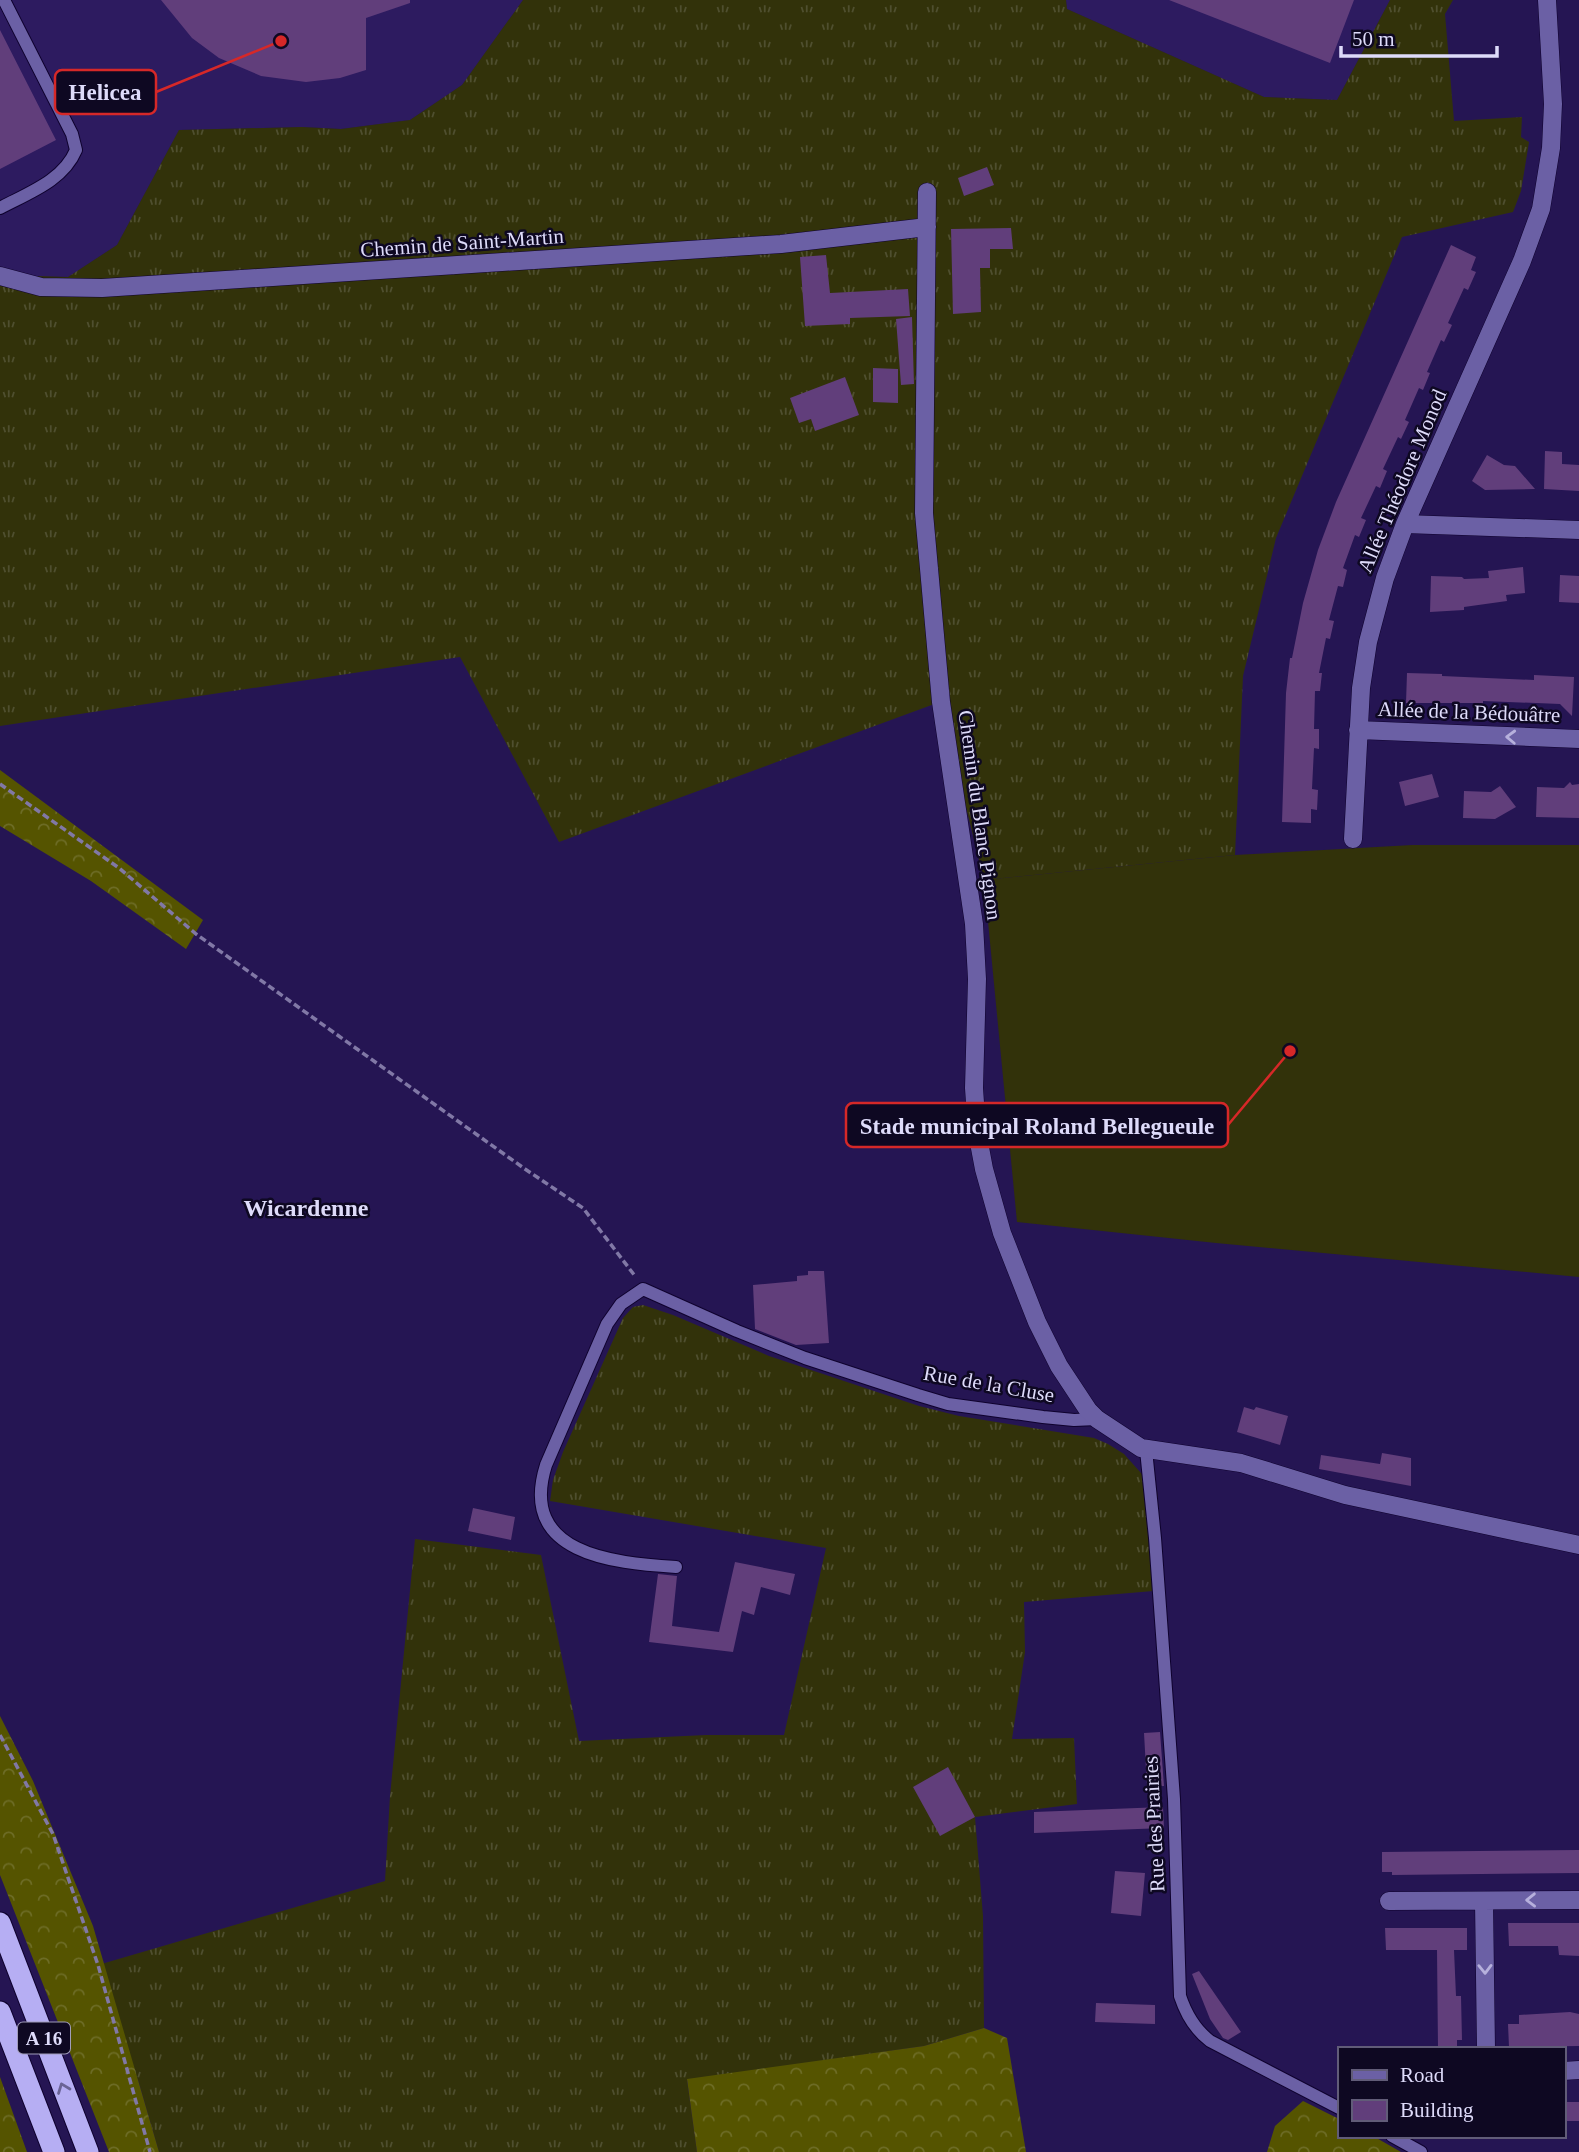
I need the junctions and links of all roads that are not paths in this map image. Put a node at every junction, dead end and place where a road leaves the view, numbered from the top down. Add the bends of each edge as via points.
1 (4, 0) edge
2 (1547, 0) edge
3 (927, 192) dead end
4 (0, 208) edge
5 (927, 228) junction
6 (0, 276) edge
7 (1405, 524) junction
8 (1579, 530) edge
9 (1358, 730) junction
10 (1579, 739) edge
11 (1353, 839) dead end
12 (1097, 1419) junction
13 (1146, 1450) junction
14 (1579, 1545) edge
15 (676, 1567) dead end
16 (1389, 1900) dead end
17 (1579, 1900) edge
18 (1484, 1901) junction
19 (0, 1923) edge
20 (0, 2012) edge
21 (1486, 2047) edge
22 (1338, 2107) edge
23 (1396, 2138) edge
24 (54, 2152) edge
25 (88, 2152) edge
26 (1421, 2152) edge

1 - 4 lane via 76,150 52,179
2 - 7 street, Allée Théodore Monod via 1550,148 1541,209
3 - 5 street, Chemin du Blanc Pignon
5 - 6 street, Chemin de Saint-Martin via 781,244 102,288 41,287
5 - 12 street, Chemin du Blanc Pignon via 924,513 939,683 974,923 977,1132 999,1224 1030,1306 1059,1366
7 - 8 street
7 - 9 street, Allée Théodore Monod via 1368,642
10 -> 9 street, Allée de la Bédouâtre
9 - 11 street, Allée Théodore Monod
12 - 13 street
12 - 15 lane, Rue de la Cluse via 1043,1417 925,1398 805,1358 643,1289 621,1304 607,1324 546,1465 540,1493 542,1511 551,1530 571,1546 628,1563
13 - 14 street via 1241,1463 1345,1495
13 - 22 lane, Rue des Prairies via 1174,1799 1180,1996 1190,2020 1209,2041
16 - 18 street
17 -> 18 street
18 -> 21 street
25 -> 19 highway, A 16
20 - 24 highway, A 16
23 - 26 lane

